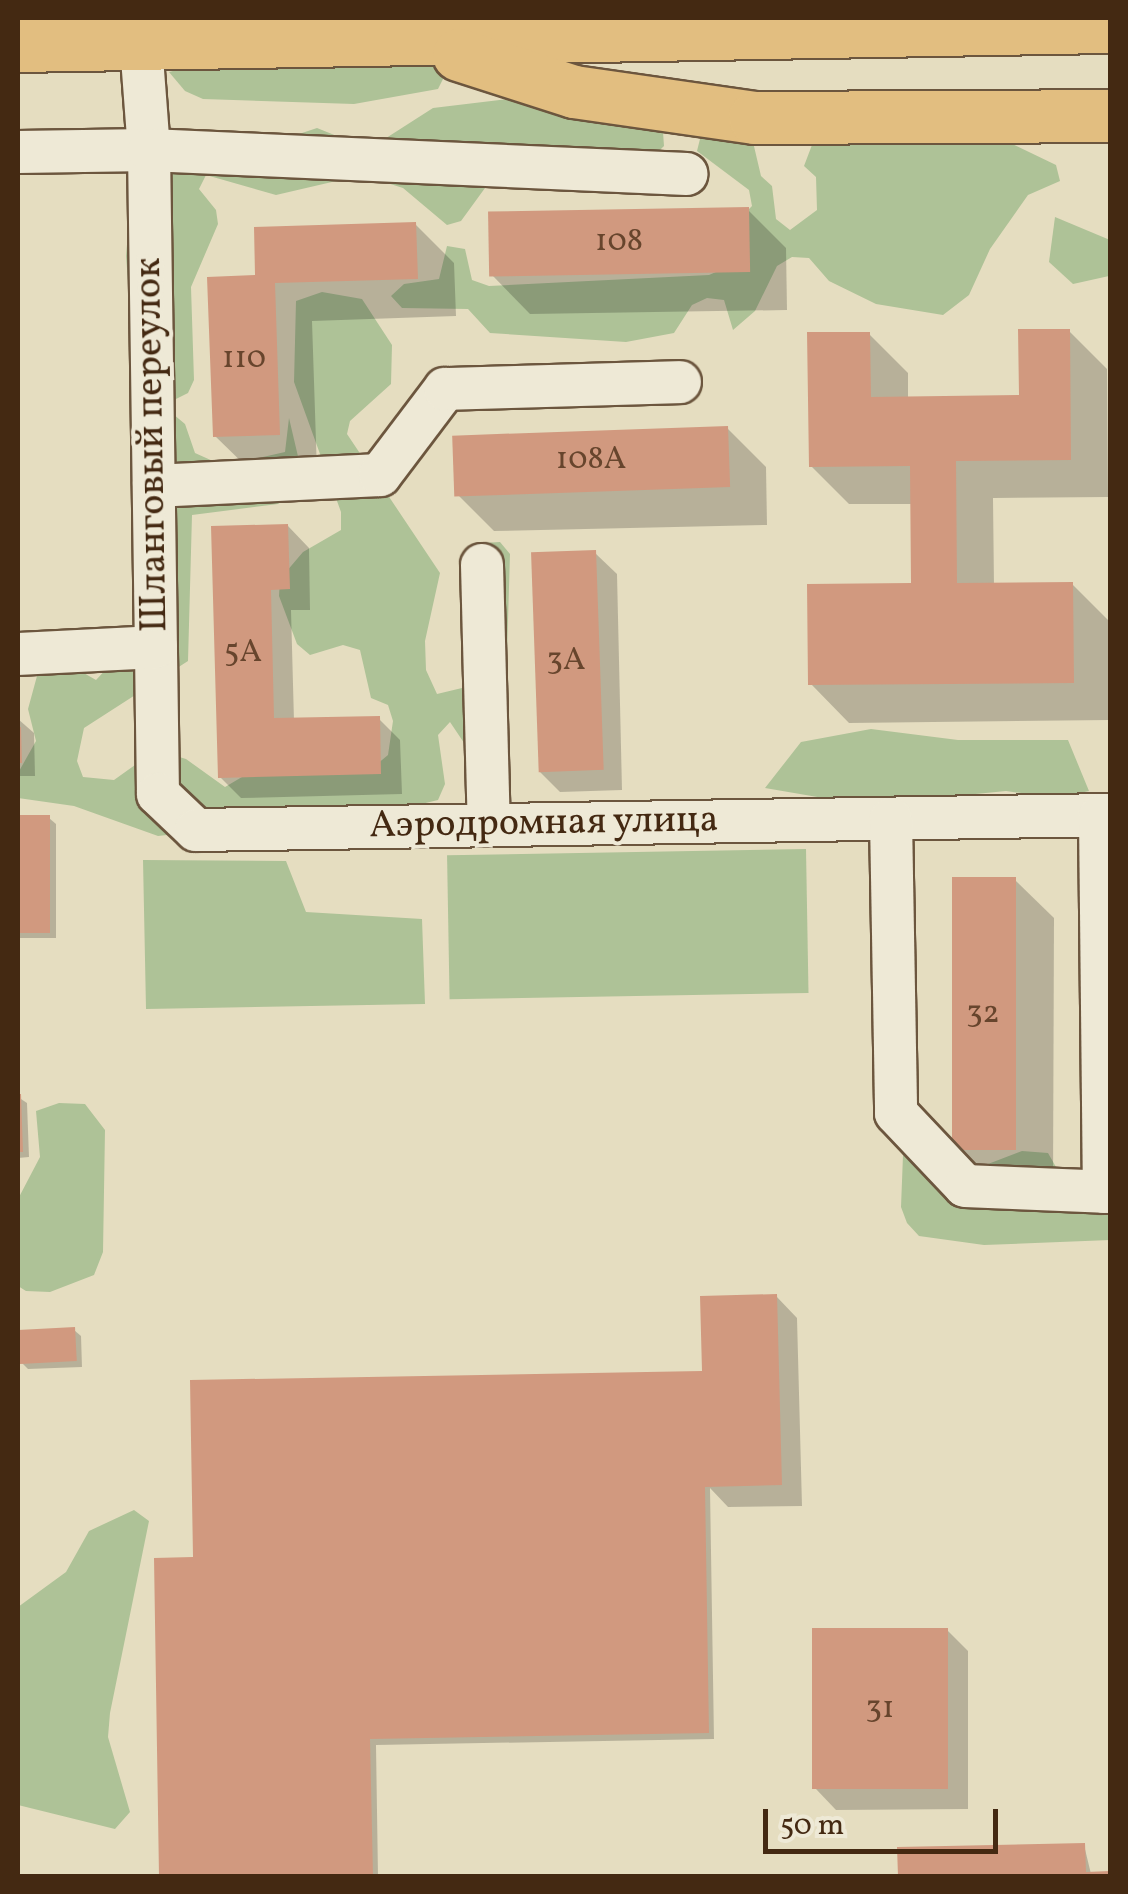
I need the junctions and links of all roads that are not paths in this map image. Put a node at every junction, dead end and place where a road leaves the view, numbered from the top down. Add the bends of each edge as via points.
1 (1110, 27) edge
2 (358, 40) junction
3 (140, 44) junction
4 (18, 46) edge
5 (1110, 116) edge
6 (149, 150) junction
7 (18, 152) edge
8 (686, 174) dead end
9 (680, 382) dead end
10 (154, 486) junction
11 (482, 565) dead end
12 (156, 647) junction
13 (18, 654) edge
14 (1106, 816) edge
15 (892, 819) junction
16 (489, 825) junction
17 (196, 830) joint
18 (1108, 1192) edge

1 - 2 main road
2 - 3 main road
2 - 5 main road via 480,58 574,92 668,110 755,118
3 - 4 main road
3 - 6 street, Шланговый переулок
6 - 7 street
6 - 8 street
6 - 10 street, Шланговый переулок
9 - 10 street via 445,390 380,475
10 - 12 street, Шланговый переулок
11 - 16 street
12 - 13 street
12 - 17 street, Шланговый переулок via 158,794
14 - 15 street, Аэродромная улица
14 - 18 street
15 - 16 street, Аэродромная улица
15 - 18 street via 896,1113 965,1186
16 - 17 street, Аэродромная улица

